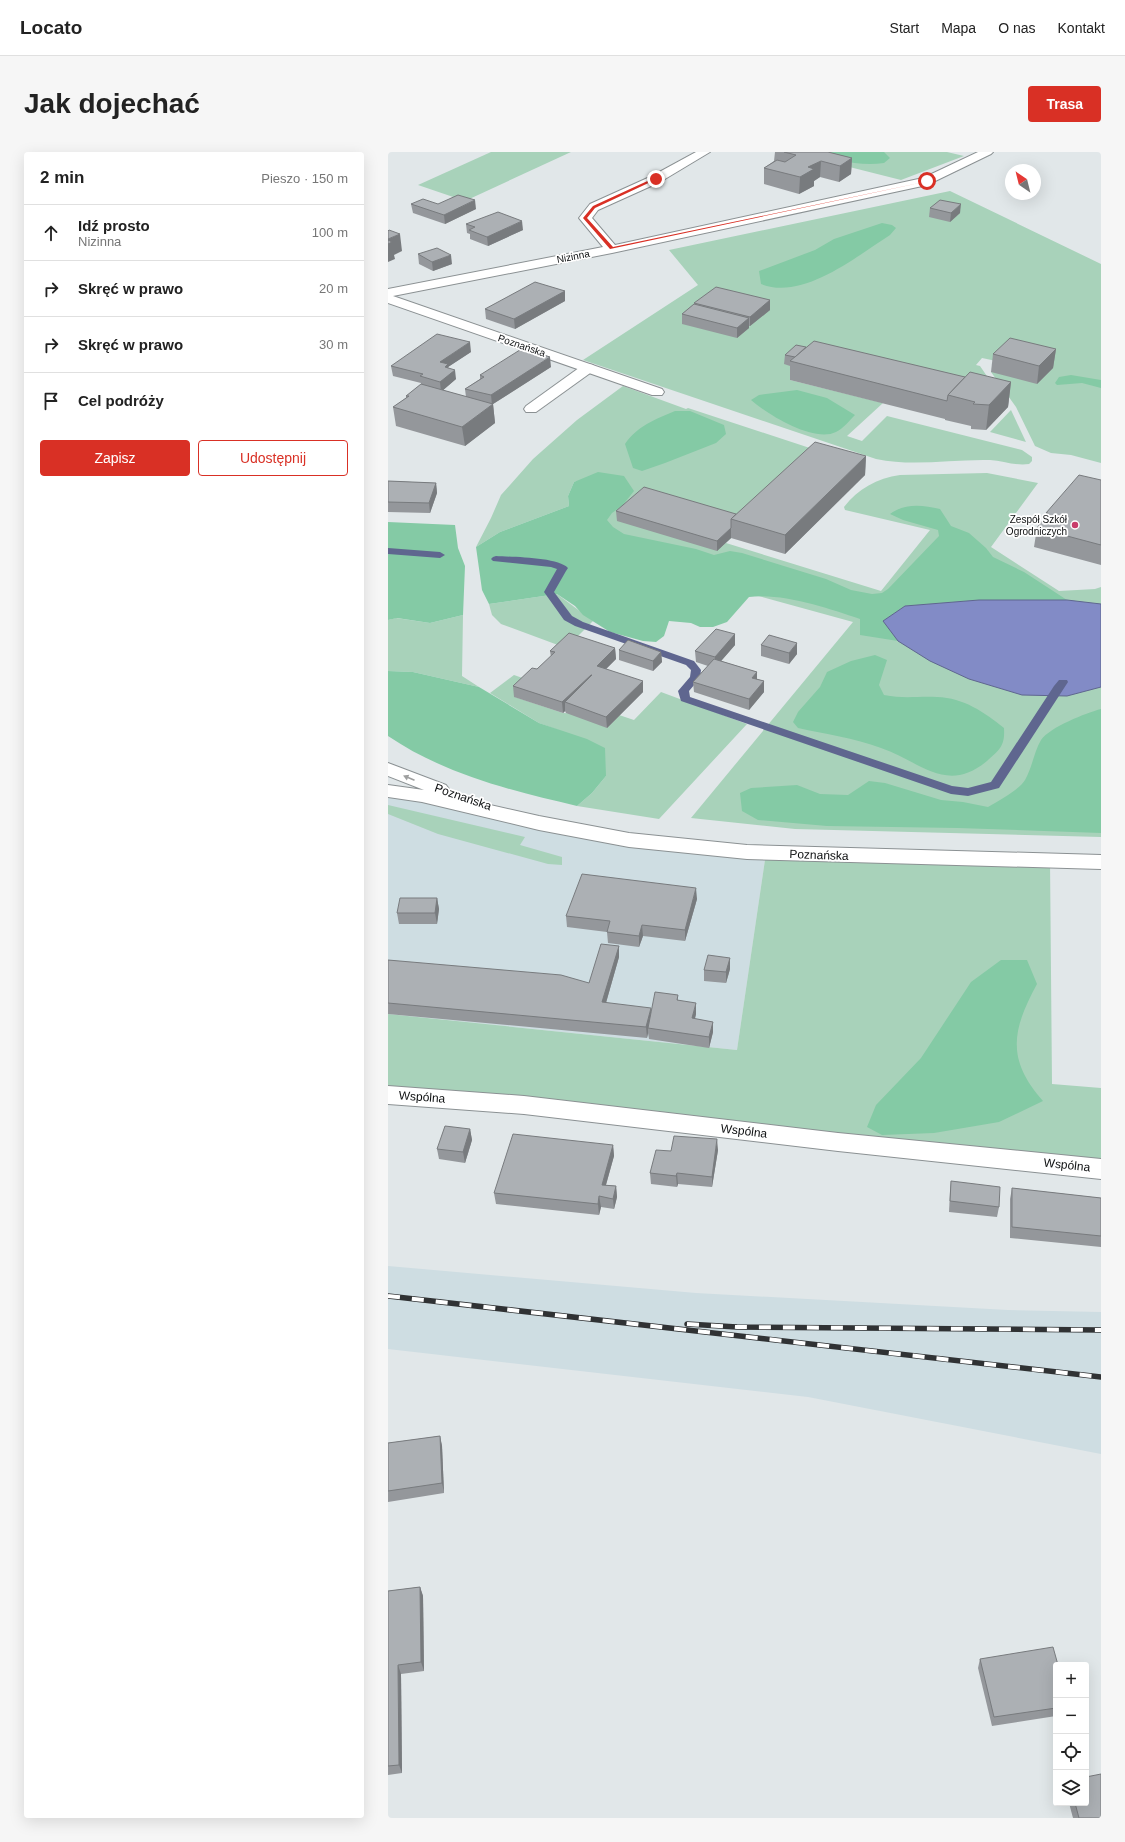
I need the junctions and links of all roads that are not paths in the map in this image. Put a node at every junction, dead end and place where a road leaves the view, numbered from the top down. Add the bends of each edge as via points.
1 (704, 152) edge
2 (987, 152) edge
3 (612, 249) junction
4 (388, 293) edge
5 (388, 299) edge
6 (588, 368) junction
7 (657, 392) dead end
8 (531, 409) dead end
9 (388, 769) edge
10 (388, 791) edge
11 (539, 823) junction
12 (1101, 862) edge
13 (388, 1095) edge
14 (1101, 1168) edge

1 - 3 street via 656,179 594,207 585,218
2 - 3 street, Nizinna via 927,181
3 - 4 street, Nizinna
5 - 6 street, Poznańska
6 - 7 street, Poznańska
6 - 8 street
11 -> 9 street, Poznańska via 421,783
10 - 11 street, Poznańska via 422,796
11 - 12 street, Poznańska via 629,840 747,852
13 - 14 street, Wspólna via 524,1105 838,1142

